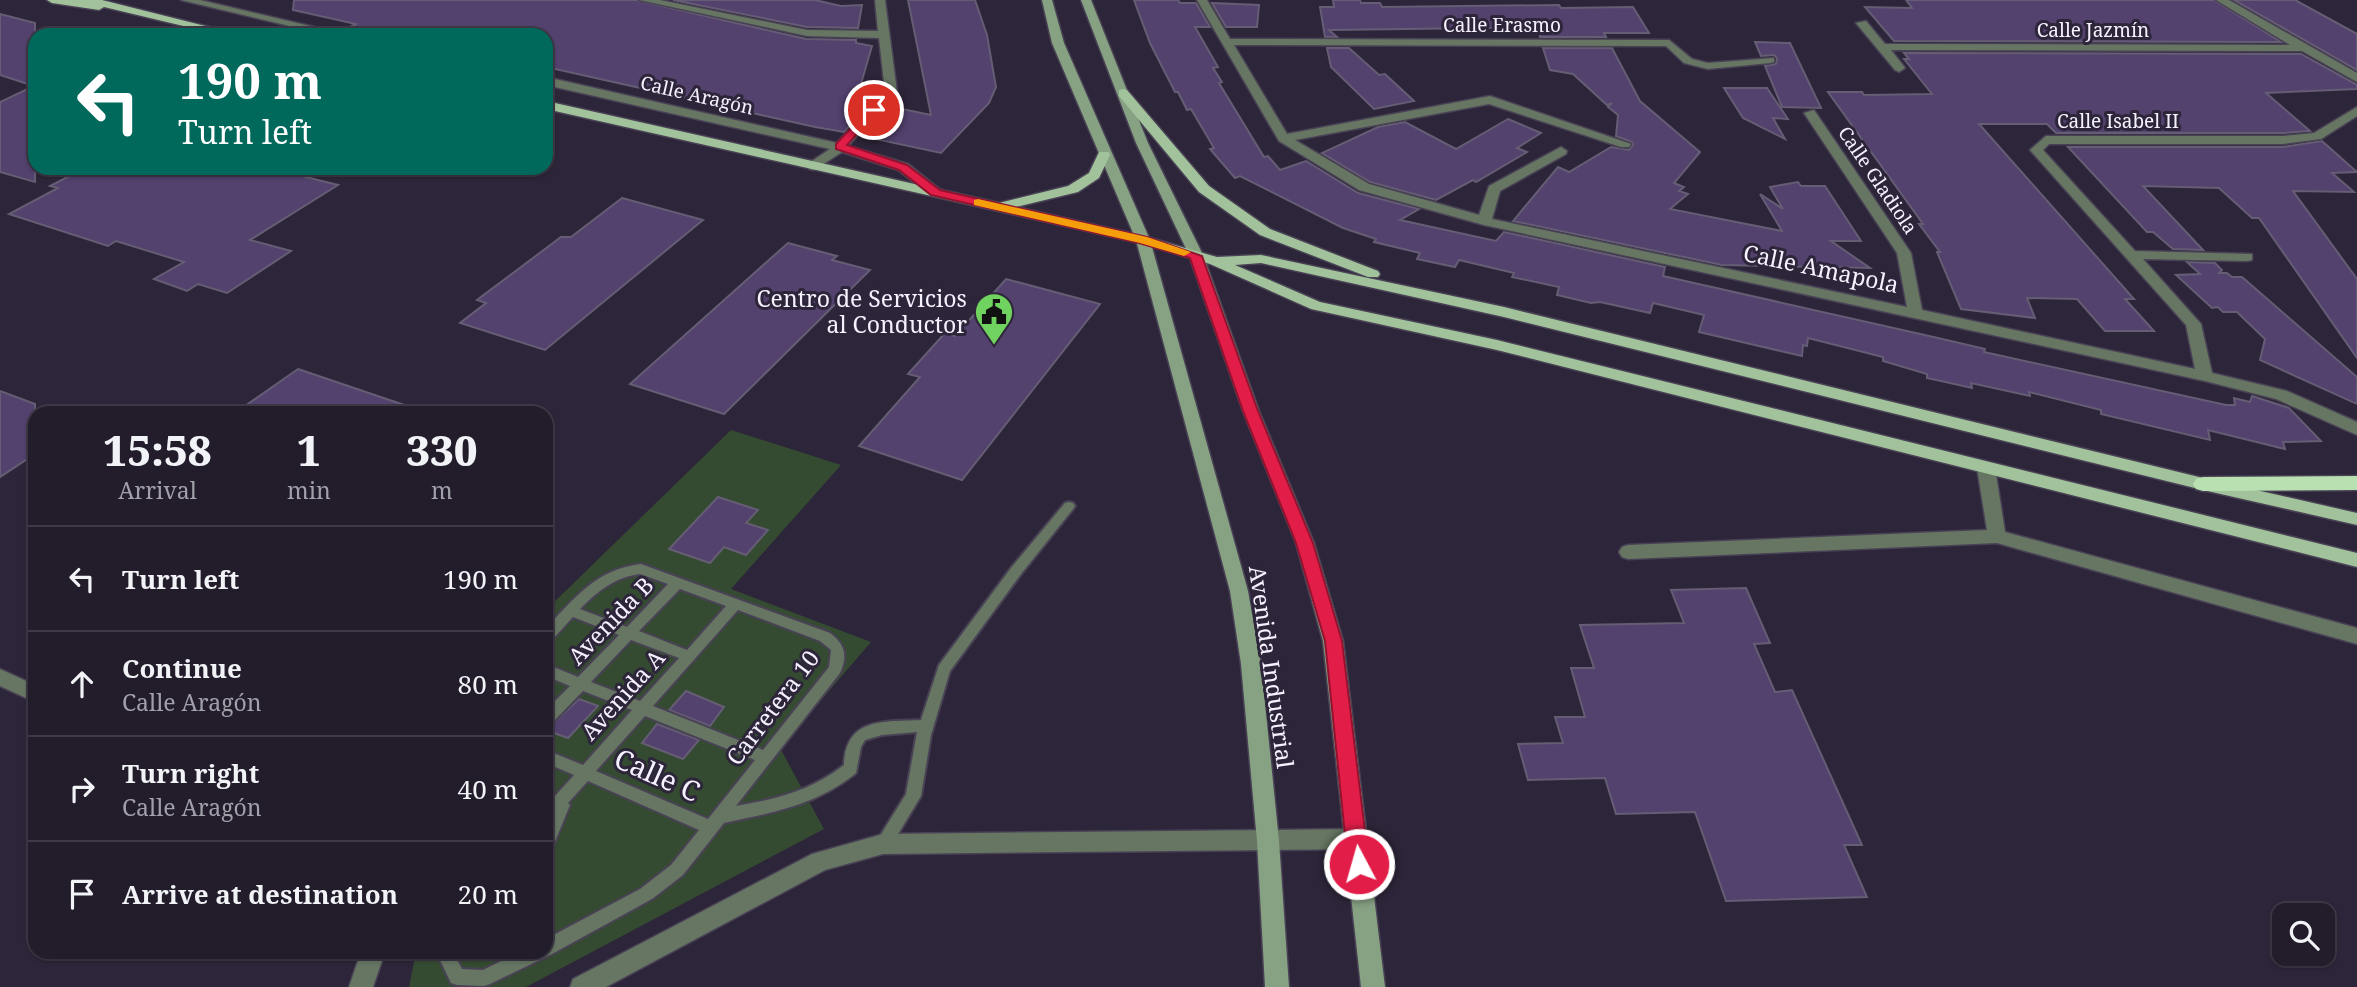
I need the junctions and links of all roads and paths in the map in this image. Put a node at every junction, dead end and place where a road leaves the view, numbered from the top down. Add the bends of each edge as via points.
1 (52, 0) edge
2 (89, 0) edge
3 (187, 0) edge
4 (644, 0) edge
5 (880, 0) edge
6 (1047, 0) edge
7 (1086, 0) edge
8 (1202, 0) edge
9 (2221, 0) edge
10 (130, 11) junction
11 (1862, 23) dead end
12 (204, 28) edge
13 (311, 28) edge
14 (884, 35) junction
15 (1226, 42) junction
16 (1881, 47) junction
17 (2305, 48) junction
18 (1770, 60) dead end
19 (1899, 68) dead end
20 (2357, 78) edge
21 (553, 83) edge
22 (1123, 93) junction
23 (553, 107) edge
24 (2357, 111) edge
25 (1810, 113) dead end
26 (1283, 138) junction
27 (1625, 144) dead end
28 (840, 147) junction
29 (1561, 151) dead end
30 (1104, 155) junction
31 (814, 166) junction
32 (936, 192) junction
33 (996, 207) junction
34 (1484, 221) junction
35 (1143, 240) junction
36 (2130, 255) junction
37 (1196, 256) junction
38 (2247, 257) dead end
39 (1215, 261) junction
40 (1504, 312) junction
41 (1915, 312) junction
42 (2205, 376) junction
43 (2357, 429) edge
44 (1986, 468) junction
45 (2357, 483) edge
46 (2203, 484) junction
47 (1069, 506) dead end
48 (2357, 519) edge
49 (1997, 536) junction
50 (1628, 552) dead end
51 (2357, 560) edge
52 (677, 583) junction
53 (735, 605) junction
54 (572, 611) junction
55 (553, 630) edge
56 (629, 632) junction
57 (2357, 636) edge
58 (688, 656) junction
59 (553, 673) edge
60 (0, 677) edge
61 (580, 683) junction
62 (28, 691) edge
63 (642, 708) junction
64 (553, 712) edge
65 (926, 726) junction
66 (765, 757) junction
67 (553, 759) edge
68 (584, 772) junction
69 (564, 798) junction
70 (553, 810) edge
71 (713, 822) junction
72 (553, 826) edge
73 (1356, 839) junction
74 (1268, 841) junction
75 (883, 844) junction
76 (553, 944) edge
77 (371, 959) edge
78 (448, 959) edge
79 (514, 959) edge
80 (361, 987) edge
81 (582, 987) edge
82 (1277, 987) edge
83 (1373, 987) edge

1 - 10 main road
2 - 10 main road
3 - 13 street
4 - 14 street via 807,33
5 - 14 street
6 - 30 street, Avenida Industrial via 1058,43
7 - 22 street
8 - 15 street, Calle Amapola
9 - 17 street
10 - 12 main road
11 - 16 street
14 - 28 street via 891,92
15 - 18 street, Calle Erasmo via 1669,43 1688,61 1707,66
15 - 26 street, Calle Amapola
16 - 17 street, Calle Jazmín
16 - 19 street
17 - 20 street
21 - 28 street, Calle Aragón
22 - 37 street
22 - 40 main road via 1204,189 1265,232 1369,273
23 - 31 main road
24 - 36 street, Calle Isabel II via 2318,136 2283,140 2046,140 2036,150
25 - 41 street, Calle Gladiola via 1904,253
26 - 27 street via 1490,100
26 - 34 street, Calle Amapola via 1364,187
28 - 31 street
28 - 32 street, Calle Aragón via 903,167
29 - 34 street via 1494,189
30 - 33 main road via 1094,175 1073,189
30 - 35 street, Avenida Industrial
31 - 32 main road
32 - 33 main road
33 - 35 main road
34 - 41 street, Calle Amapola
35 - 37 main road
35 - 74 street, Avenida Industrial via 1239,591 1251,664
36 - 38 street
36 - 42 street, Calle Isabel II via 2193,324
37 - 39 main road
37 - 73 street via 1251,411 1305,543 1334,641
39 - 40 main road via 1261,259
39 - 44 main road via 1317,306 1497,345
40 - 46 main road
41 - 42 street, Calle Amapola
42 - 43 street, Calle Amapola via 2281,395
44 - 49 street
44 - 51 main road
45 - 46 highway
46 - 48 main road
47 - 65 lane via 944,669
49 - 50 street
49 - 57 street
52 - 53 lane, Carretera 10
52 - 54 lane, Carretera 10 via 629,569 614,574
52 - 56 lane, Avenida B
53 - 58 lane, Avenida A
53 - 66 lane, Carretera 10 via 825,637 836,644 840,656 835,669
54 - 55 lane, Carretera 10
54 - 56 lane
56 - 58 lane
56 - 61 lane, Avenida B
58 - 63 lane, Avenida A
59 - 61 lane
60 - 62 street
61 - 63 lane
61 - 64 lane, Avenida B
63 - 66 lane
63 - 68 lane, Avenida A
65 - 71 lane via 860,737 850,768 808,798
65 - 75 lane via 913,796
66 - 71 lane, Carretera 10
67 - 68 lane, Calle C
68 - 69 lane, Avenida A
68 - 71 lane, Calle C
69 - 70 lane, Avenida A
69 - 72 lane
71 - 76 lane, Carretera 10 via 677,870 646,894
73 - 74 street
73 - 83 street
74 - 75 street
74 - 82 street, Avenida Industrial
75 - 81 street via 820,861
77 - 80 street
78 - 79 lane via 457,977 484,978

